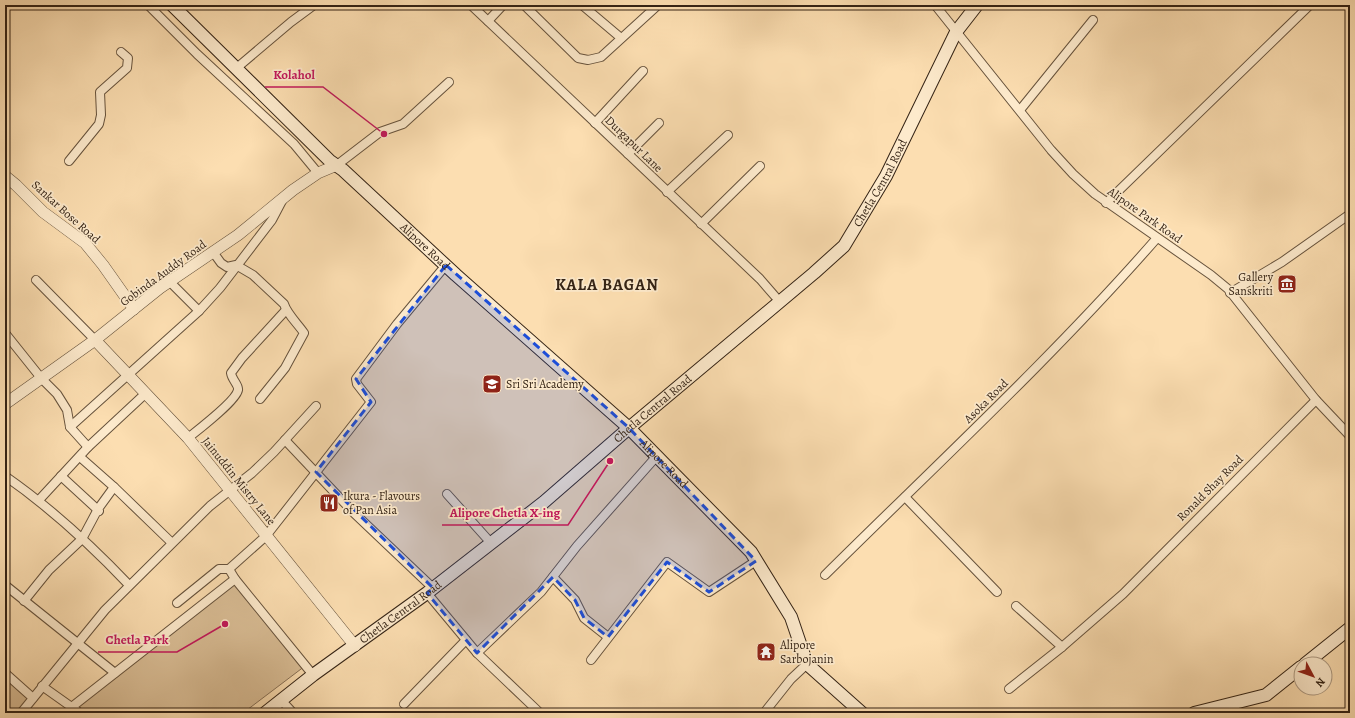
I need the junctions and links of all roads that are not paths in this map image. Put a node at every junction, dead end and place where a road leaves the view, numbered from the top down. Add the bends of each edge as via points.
1 (148, 5) edge
2 (172, 5) edge
3 (179, 5) edge
4 (312, 5) edge
5 (471, 5) edge
6 (503, 5) edge
7 (524, 5) edge
8 (582, 5) edge
9 (658, 5) edge
10 (935, 5) edge
11 (977, 5) edge
12 (1310, 5) edge
13 (488, 20) junction
14 (1093, 20) dead end
15 (956, 32) junction
16 (621, 38) junction
17 (121, 52) dead end
18 (239, 66) junction
19 (643, 71) dead end
20 (449, 82) dead end
21 (1020, 110) junction
22 (659, 122) dead end
23 (595, 124) junction
24 (728, 135) dead end
25 (628, 154) junction
26 (69, 161) dead end
27 (333, 162) junction
28 (760, 166) dead end
29 (318, 173) junction
30 (5, 176) edge
31 (667, 192) junction
32 (282, 200) junction
33 (1106, 203) junction
34 (1349, 216) edge
35 (701, 224) junction
36 (1157, 238) junction
37 (213, 252) junction
38 (236, 265) junction
39 (446, 265) junction
40 (36, 280) dead end
41 (170, 282) junction
42 (1230, 293) junction
43 (780, 302) junction
44 (134, 309) junction
45 (286, 310) junction
46 (199, 311) junction
47 (5, 334) edge
48 (95, 340) junction
49 (126, 375) junction
50 (41, 378) junction
51 (146, 393) junction
52 (260, 399) dead end
53 (1316, 400) junction
54 (5, 404) edge
55 (316, 406) dead end
56 (70, 427) junction
57 (629, 428) junction
58 (1350, 436) edge
59 (188, 438) junction
60 (285, 440) junction
61 (88, 447) junction
62 (80, 457) junction
63 (656, 457) junction
64 (316, 472) junction
65 (5, 476) edge
66 (62, 476) junction
67 (114, 487) junction
68 (229, 489) junction
69 (447, 494) dead end
70 (905, 497) junction
71 (39, 500) junction
72 (98, 509) junction
73 (266, 536) junction
74 (82, 538) junction
75 (171, 542) junction
76 (491, 543) junction
77 (756, 561) junction
78 (229, 569) junction
79 (825, 575) dead end
80 (553, 577) junction
81 (235, 579) junction
82 (5, 585) edge
83 (129, 585) junction
84 (430, 591) junction
85 (997, 592) dead end
86 (24, 600) junction
87 (177, 603) dead end
88 (1016, 606) dead end
89 (1350, 628) edge
90 (608, 637) junction
91 (466, 640) junction
92 (76, 643) junction
93 (355, 646) junction
94 (1062, 648) junction
95 (477, 653) junction
96 (1315, 656) edge
97 (591, 660) dead end
98 (807, 664) junction
99 (5, 673) edge
100 (115, 673) junction
101 (1293, 673) edge
102 (313, 675) junction
103 (42, 686) junction
104 (1009, 689) dead end
105 (32, 698) junction
106 (281, 700) junction
107 (404, 704) dead end
108 (73, 706) junction
109 (21, 713) edge
110 (80, 713) edge
111 (265, 713) edge
112 (293, 713) edge
113 (540, 713) edge
114 (764, 713) edge
115 (862, 713) edge
116 (1194, 713) edge

1 - 29 street via 294,144
2 - 27 main road, Alipore Road
3 - 18 main road, Alipore Road
4 - 18 street
5 - 13 street, Durgapur Lane
6 - 13 street
7 - 16 street via 578,58 588,60 601,57
8 - 16 street
9 - 16 street
10 - 15 street, Alipore Park Road
11 - 15 main road, Chetla Central Road
12 - 33 street
13 - 23 street, Durgapur Lane
14 - 21 street
15 - 21 street, Alipore Park Road
15 - 43 main road, Chetla Central Road via 886,176 844,246
17 - 26 street via 128,58 127,68 100,92 99,124
18 - 27 main road, Alipore Road
19 - 23 street
20 - 27 street via 403,124 380,132
21 - 33 street, Alipore Park Road via 1073,174
22 - 25 street
23 - 25 street, Durgapur Lane
24 - 31 street
25 - 31 street, Durgapur Lane
27 - 29 street, Gobinda Auddy Road
27 - 39 main road, Alipore Road
28 - 35 street
29 - 32 street, Gobinda Auddy Road
30 - 44 street, Sankar Bose Road via 43,212 85,243
31 - 35 street, Durgapur Lane
32 - 37 street, Gobinda Auddy Road
32 - 38 street via 272,220
33 - 36 street, Alipore Park Road
34 - 42 street via 1282,262
35 - 43 street, Durgapur Lane via 760,279
36 - 42 street, Alipore Park Road via 1211,275
36 - 70 street, Asoka Road via 1107,296
37 - 38 street via 227,268
37 - 41 street, Gobinda Auddy Road
38 - 45 street via 258,280 284,304
38 - 46 street
39 - 57 main road, Alipore Road
39 - 64 street via 356,379 371,402
40 - 48 street
41 - 44 street, Gobinda Auddy Road
41 - 46 street
42 - 53 street, Alipore Park Road
43 - 57 main road, Chetla Central Road
44 - 48 street, Gobinda Auddy Road
45 - 52 street via 304,333 285,368
45 - 59 street via 231,373 238,388 237,394
46 - 49 street
47 - 50 street
48 - 49 street, Jainuddin Mistry Lane
48 - 50 street, Gobinda Auddy Road
49 - 51 street, Jainuddin Mistry Lane
49 - 56 street
50 - 54 street, Gobinda Auddy Road
50 - 56 street via 57,394 67,410
51 - 59 street, Jainuddin Mistry Lane
51 - 61 street
53 - 58 street, Alipore Park Road
53 - 94 street, Ronald Shay Road via 1123,594
55 - 60 street
56 - 61 street
57 - 63 main road, Alipore Road
57 - 76 main road, Chetla Central Road via 544,502
59 - 68 street, Jainuddin Mistry Lane
60 - 64 street
60 - 68 street via 252,473
61 - 62 street
62 - 66 street
62 - 67 street
63 - 77 main road, Alipore Road via 751,552
63 - 80 street
64 - 73 street
64 - 84 street
65 - 71 street
66 - 71 street
66 - 72 street via 99,511
67 - 72 street
67 - 75 street
68 - 73 street, Jainuddin Mistry Lane
68 - 75 street
69 - 76 street
70 - 79 street, Asoka Road
70 - 85 street
71 - 74 street
72 - 74 street
73 - 78 street
73 - 93 street, Jainuddin Mistry Lane
74 - 83 street
74 - 86 street via 49,570
75 - 83 street
76 - 84 main road, Chetla Central Road
77 - 90 street via 709,592 667,562
77 - 98 main road, Alipore Road via 791,617
78 - 81 street
78 - 87 street via 219,570
80 - 90 street via 575,600 584,618
80 - 95 street via 541,592
81 - 100 street
81 - 102 street
82 - 86 street
83 - 92 street
84 - 91 street
84 - 93 main road, Chetla Central Road
86 - 92 street
88 - 94 street
89 - 96 main road
90 - 97 street
91 - 95 street
91 - 107 street
92 - 100 street
92 - 103 street
93 - 102 main road, Chetla Central Road
94 - 104 street, Ronald Shay Road
95 - 113 street
98 - 114 street
98 - 115 main road, Alipore Road
99 - 105 street
100 - 108 street
101 - 116 main road via 1266,695
102 - 106 main road, Chetla Central Road
103 - 105 street
103 - 108 street
105 - 109 street
106 - 111 main road, Chetla Central Road
106 - 112 street
108 - 110 street

